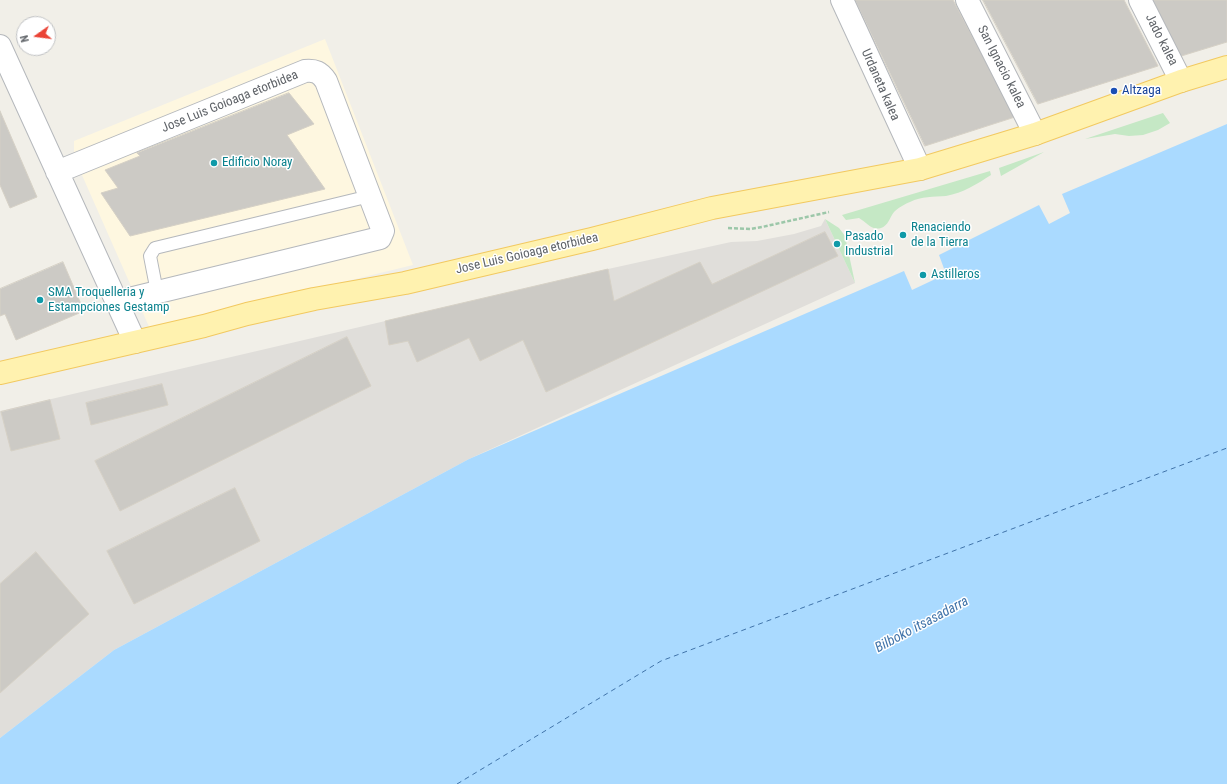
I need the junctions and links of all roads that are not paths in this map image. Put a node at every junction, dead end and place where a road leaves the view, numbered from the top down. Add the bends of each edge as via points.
1 (842, 0) edge
2 (968, 0) edge
3 (1140, 0) edge
4 (0, 46) edge
5 (1227, 67) edge
6 (1181, 81) junction
7 (1035, 134) junction
8 (920, 169) junction
9 (57, 172) junction
10 (370, 196) junction
11 (157, 292) junction
12 (117, 302) junction
13 (135, 342) junction
14 (0, 373) edge

1 - 8 street, Urdaneta kalea
2 - 7 street, San Ignacio kalea
3 - 6 street, Jado kalea
4 - 9 street
5 - 6 main road, Jose Luis Goioaga etorbidea
6 - 7 main road, Jose Luis Goioaga etorbidea
7 - 8 main road, Jose Luis Goioaga etorbidea
8 - 13 main road, Jose Luis Goioaga etorbidea via 712,208 405,283 314,299
9 - 10 street, Jose Luis Goioaga etorbidea via 305,71 314,70 326,81
9 - 12 street
10 - 11 lane via 155,248 150,256
10 - 11 street, Jose Luis Goioaga etorbidea via 383,231 380,238
11 - 12 street, Jose Luis Goioaga etorbidea
12 - 13 street
13 - 14 main road, Jose Luis Goioaga etorbidea

